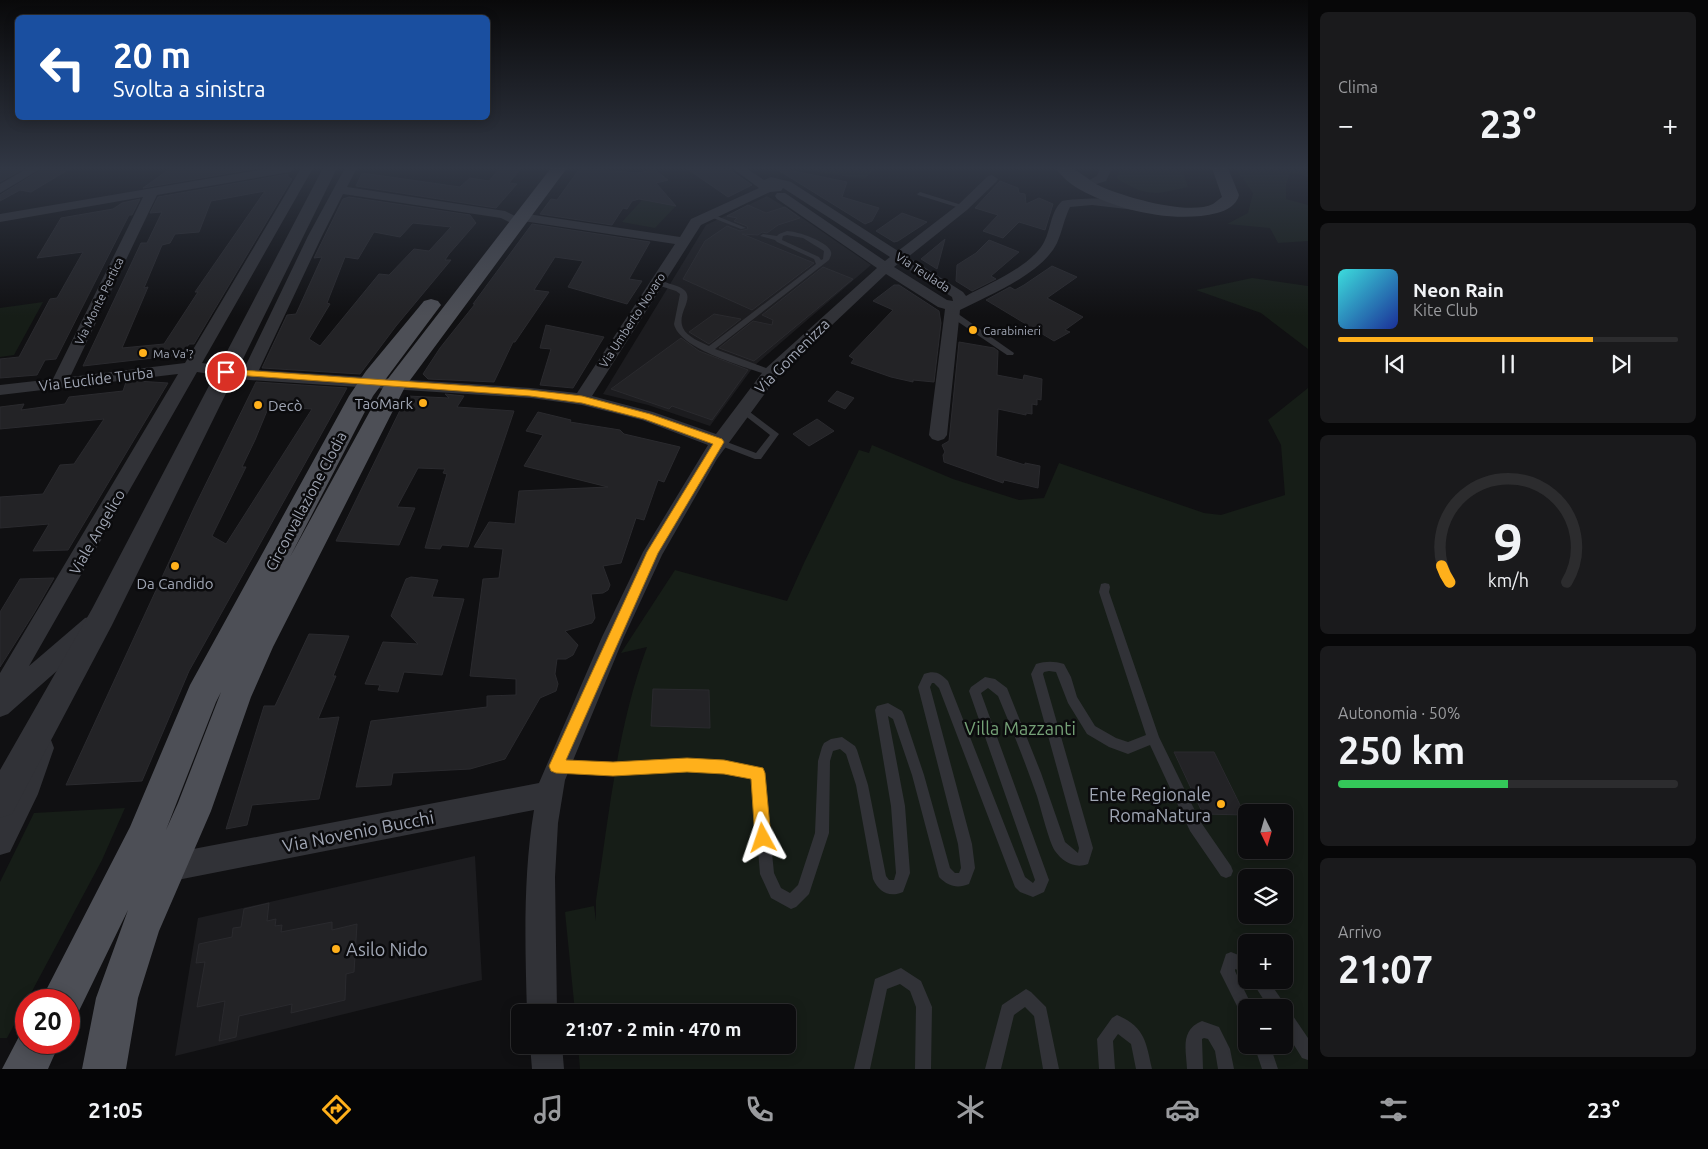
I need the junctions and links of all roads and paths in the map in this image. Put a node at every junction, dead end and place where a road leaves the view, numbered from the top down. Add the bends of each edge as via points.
1 (139, 218) edge
2 (283, 218) edge
3 (301, 218) edge
4 (326, 218) edge
5 (514, 218) joint
6 (704, 218) edge
7 (717, 218) edge
8 (817, 218) edge
9 (949, 218) edge
10 (1059, 218) edge
11 (743, 228) dead end
12 (763, 236) dead end
13 (778, 238) junction
14 (683, 241) junction
15 (893, 261) junction
16 (820, 265) junction
17 (657, 282) junction
18 (956, 307) junction
19 (710, 350) junction
20 (1010, 353) dead end
21 (208, 369) junction
22 (771, 373) junction
23 (250, 375) junction
24 (59, 383) junction
25 (382, 384) junction
26 (0, 390) edge
27 (582, 399) junction
28 (742, 409) junction
29 (938, 435) dead end
30 (719, 442) junction
31 (1105, 587) dead end
32 (102, 617) junction
33 (0, 695) edge
34 (0, 706) edge
35 (1153, 738) junction
36 (556, 766) junction
37 (548, 794) junction
38 (10, 802) edge
39 (0, 842) edge
40 (148, 869) junction
41 (1226, 871) dead end
42 (1238, 963) edge
43 (69, 989) edge
44 (1241, 999) edge
45 (542, 1004) edge
46 (1293, 1029) edge
47 (1308, 1052) edge
48 (32, 1054) edge
49 (547, 1054) edge
50 (1265, 1054) edge
51 (24, 1069) edge
52 (104, 1069) edge
53 (548, 1069) edge
54 (862, 1069) edge
55 (923, 1069) edge
56 (993, 1069) edge
57 (1051, 1069) edge
58 (1107, 1069) edge
59 (1144, 1069) edge
60 (1195, 1069) edge
61 (1226, 1069) edge
62 (1270, 1069) edge

1 - 24 street, Via Monte Pertica
2 - 21 street, Viale Angelico
3 - 21 street, Viale Angelico
4 - 23 street
5 - 14 street
5 - 25 main road, Circonvallazione Clodia
6 - 14 street, Via Umberto Novaro via 696,222
7 - 11 lane
8 - 15 street, Via Teulada
9 - 15 street, Via Gomenizza
10 - 18 street via 1050,244 1038,259
12 - 13 lane
13 - 16 lane via 783,244 818,258
13 - 16 lane via 786,233 797,233 824,248 828,257
14 - 17 street, Via Umberto Novaro
15 - 18 street, Via Teulada via 944,304
15 - 22 street, Via Gomenizza
16 - 19 lane
17 - 19 lane via 683,291 678,319 680,329 688,338
17 - 27 street, Via Umberto Novaro
18 - 20 lane
18 - 29 street
19 - 22 lane
21 - 23 street, Via Euclide Turba
21 - 24 street, Via Euclide Turba
21 - 32 street, Viale Angelico
21 - 33 street, Viale Angelico
22 - 28 street, Via Gomenizza
23 - 25 street, Via Euclide Turba
24 - 26 street, Via Euclide Turba
25 - 27 street, Via Euclide Turba
25 - 40 main road, Circonvallazione Clodia via 202,696 156,813
27 - 30 street, Via Euclide Turba via 646,416
28 - 30 street, Via Gomenizza
28 - 30 lane via 775,434 758,457
30 - 36 street, Via Gomenizza via 653,552
31 - 35 lane
32 - 34 street, Viale Angelico
32 - 38 street, Viale Angelico
35 - 36 lane via 1128,748 1091,730 1072,699 1060,668 1040,668 1037,674 1086,848 1083,860 1078,860 1060,846 1003,692 985,682 977,688 975,691 1042,880 1033,890 1020,882 944,685 936,677 928,678 924,687 965,844 968,868 964,879 955,881 944,872 898,715 888,709 881,710 898,806 902,880 898,887 892,888 880,880 862,785 850,750 842,743 835,743 828,747 824,761 822,833 804,889 791,902 776,893 767,874 758,773 687,765 613,769
35 - 41 lane via 1195,826
36 - 37 street, Via Gomenizza
37 - 40 street, Via Novenio Bucchi
37 - 45 street, Via Gomenizza via 540,909
38 - 39 street
40 - 43 main road
40 - 52 main road via 140,929 122,980
42 - 44 lane via 1231,960 1226,972
46 - 47 lane
48 - 51 main road
49 - 53 street
50 - 62 lane
54 - 55 lane via 880,984 901,976 916,986 924,1007
56 - 57 lane via 1007,1010 1026,997 1041,1012
58 - 59 lane via 1105,1039 1117,1023 1138,1040
60 - 61 lane via 1194,1036 1202,1029 1213,1033 1222,1049

